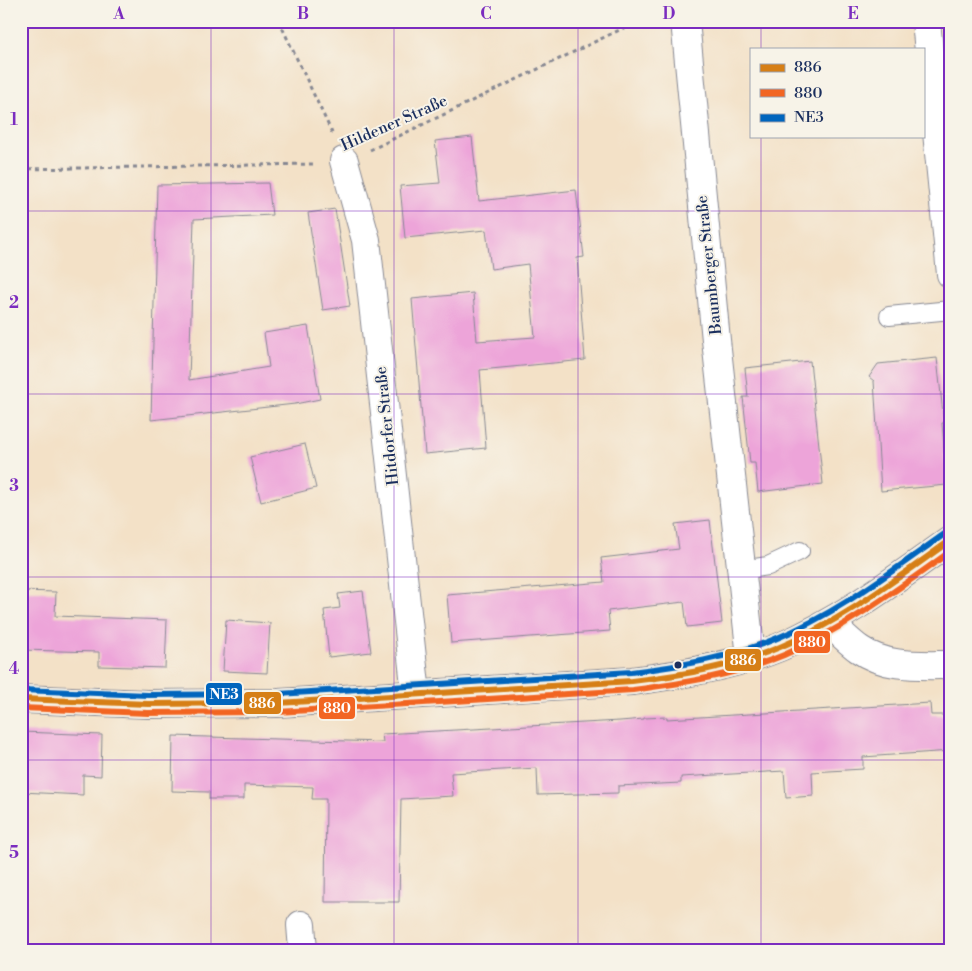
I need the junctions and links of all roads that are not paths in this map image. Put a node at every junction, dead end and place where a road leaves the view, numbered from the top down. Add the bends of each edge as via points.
1 (684, 21) edge
2 (926, 21) edge
3 (344, 161) road end
4 (951, 274) edge
5 (951, 310) edge
6 (889, 316) dead end
7 (951, 540) edge
8 (800, 551) dead end
9 (742, 570) junction
10 (829, 623) junction
11 (751, 657) junction
12 (951, 665) edge
13 (416, 694) junction
14 (21, 699) edge

1 - 9 street, Baumberger Straße
2 - 4 street
3 - 13 street, Hitdorfer Straße via 366,240
5 - 6 lane
7 - 10 street
8 - 9 lane via 768,566
9 - 11 street, Baumberger Straße
10 - 11 street
10 - 12 street via 860,650 883,661 902,665
11 - 13 street via 679,675 632,681
13 - 14 street via 278,703 148,704

